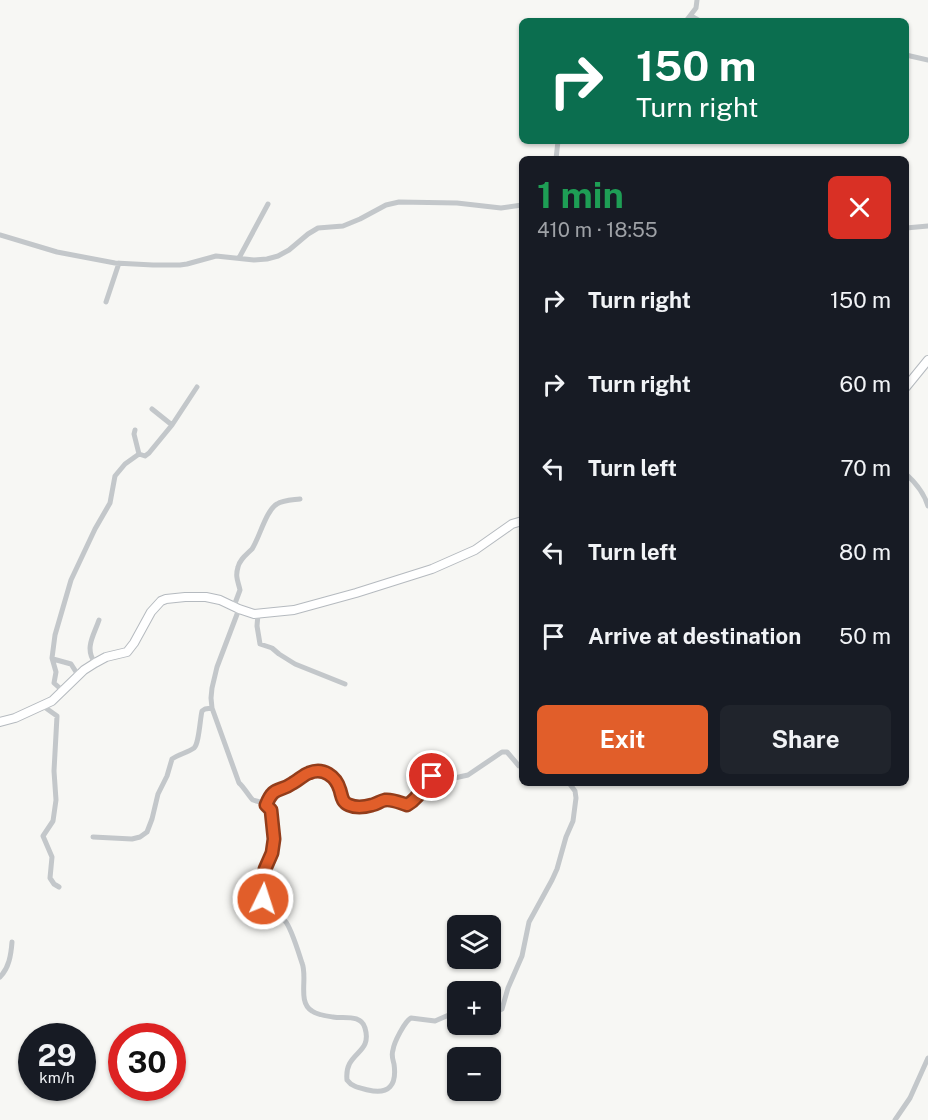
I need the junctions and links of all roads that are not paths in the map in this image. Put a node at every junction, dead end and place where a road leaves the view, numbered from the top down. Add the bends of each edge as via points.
1 (699, 1) edge
2 (691, 16) joint
3 (695, 18) edge
4 (909, 56) edge
5 (928, 60) edge
6 (268, 204) dead end
7 (519, 205) edge
8 (928, 226) edge
9 (909, 228) edge
10 (0, 235) edge
11 (239, 258) junction
12 (119, 263) junction
13 (106, 302) dead end
14 (928, 360) edge
15 (909, 383) edge
16 (197, 387) dead end
17 (152, 409) dead end
18 (172, 425) junction
19 (135, 430) dead end
20 (139, 454) junction
21 (909, 477) edge
22 (926, 493) edge
23 (300, 499) dead end
24 (928, 506) edge
25 (519, 522) edge
26 (236, 607) junction
27 (258, 614) junction
28 (99, 620) dead end
29 (52, 659) junction
30 (95, 663) junction
31 (78, 675) junction
32 (345, 684) dead end
33 (63, 691) junction
34 (43, 706) junction
35 (212, 708) junction
36 (0, 722) edge
37 (519, 766) edge
38 (571, 786) edge
39 (266, 805) junction
40 (93, 837) dead end
41 (59, 887) dead end
42 (12, 942) dead end
43 (0, 977) edge
44 (501, 1010) edge
45 (447, 1016) edge
46 (928, 1058) edge
47 (895, 1120) edge

1 - 2 street
2 - 3 street
4 - 5 street
6 - 11 street
7 - 11 street via 501,208 399,202 343,226 318,228 278,256 261,260
8 - 9 street
10 - 12 street via 57,252
11 - 12 street via 216,256 180,265
12 - 13 street
14 - 15 street
16 - 18 street
17 - 18 street
18 - 20 street via 147,455
19 - 20 street
20 - 29 street via 114,476 110,503 78,565 62,607
21 - 22 street
22 - 24 street
23 - 26 street via 274,506 253,548 244,555 238,566 236,579 240,590
25 - 27 street via 476,550 421,573 301,608
26 - 27 street
26 - 30 street via 206,597 166,598 151,612 127,652
26 - 35 street via 212,688
27 - 32 street via 260,644 295,664
28 - 30 street via 89,652
29 - 31 street via 71,664
29 - 33 street via 54,683
30 - 31 street
31 - 33 street
33 - 34 street
34 - 36 street
34 - 41 street via 57,716 56,800 53,821 43,836 52,857 50,880
35 - 39 street via 239,783 252,799
35 - 40 street via 202,711 195,746 172,759 147,832 132,839
37 - 39 street via 507,752 502,752 468,775 450,779 434,775 407,805 383,800 365,807 345,803 330,774 315,771 274,792
38 - 44 street via 575,791 574,817 557,869 529,922 522,956
39 - 45 street via 271,810 274,839 265,869 264,905 267,912 287,925 304,967 308,1009 359,1020 366,1030 364,1048 348,1064 350,1084 387,1091 395,1073 392,1051 406,1021 435,1021
42 - 43 street via 9,962
46 - 47 street

